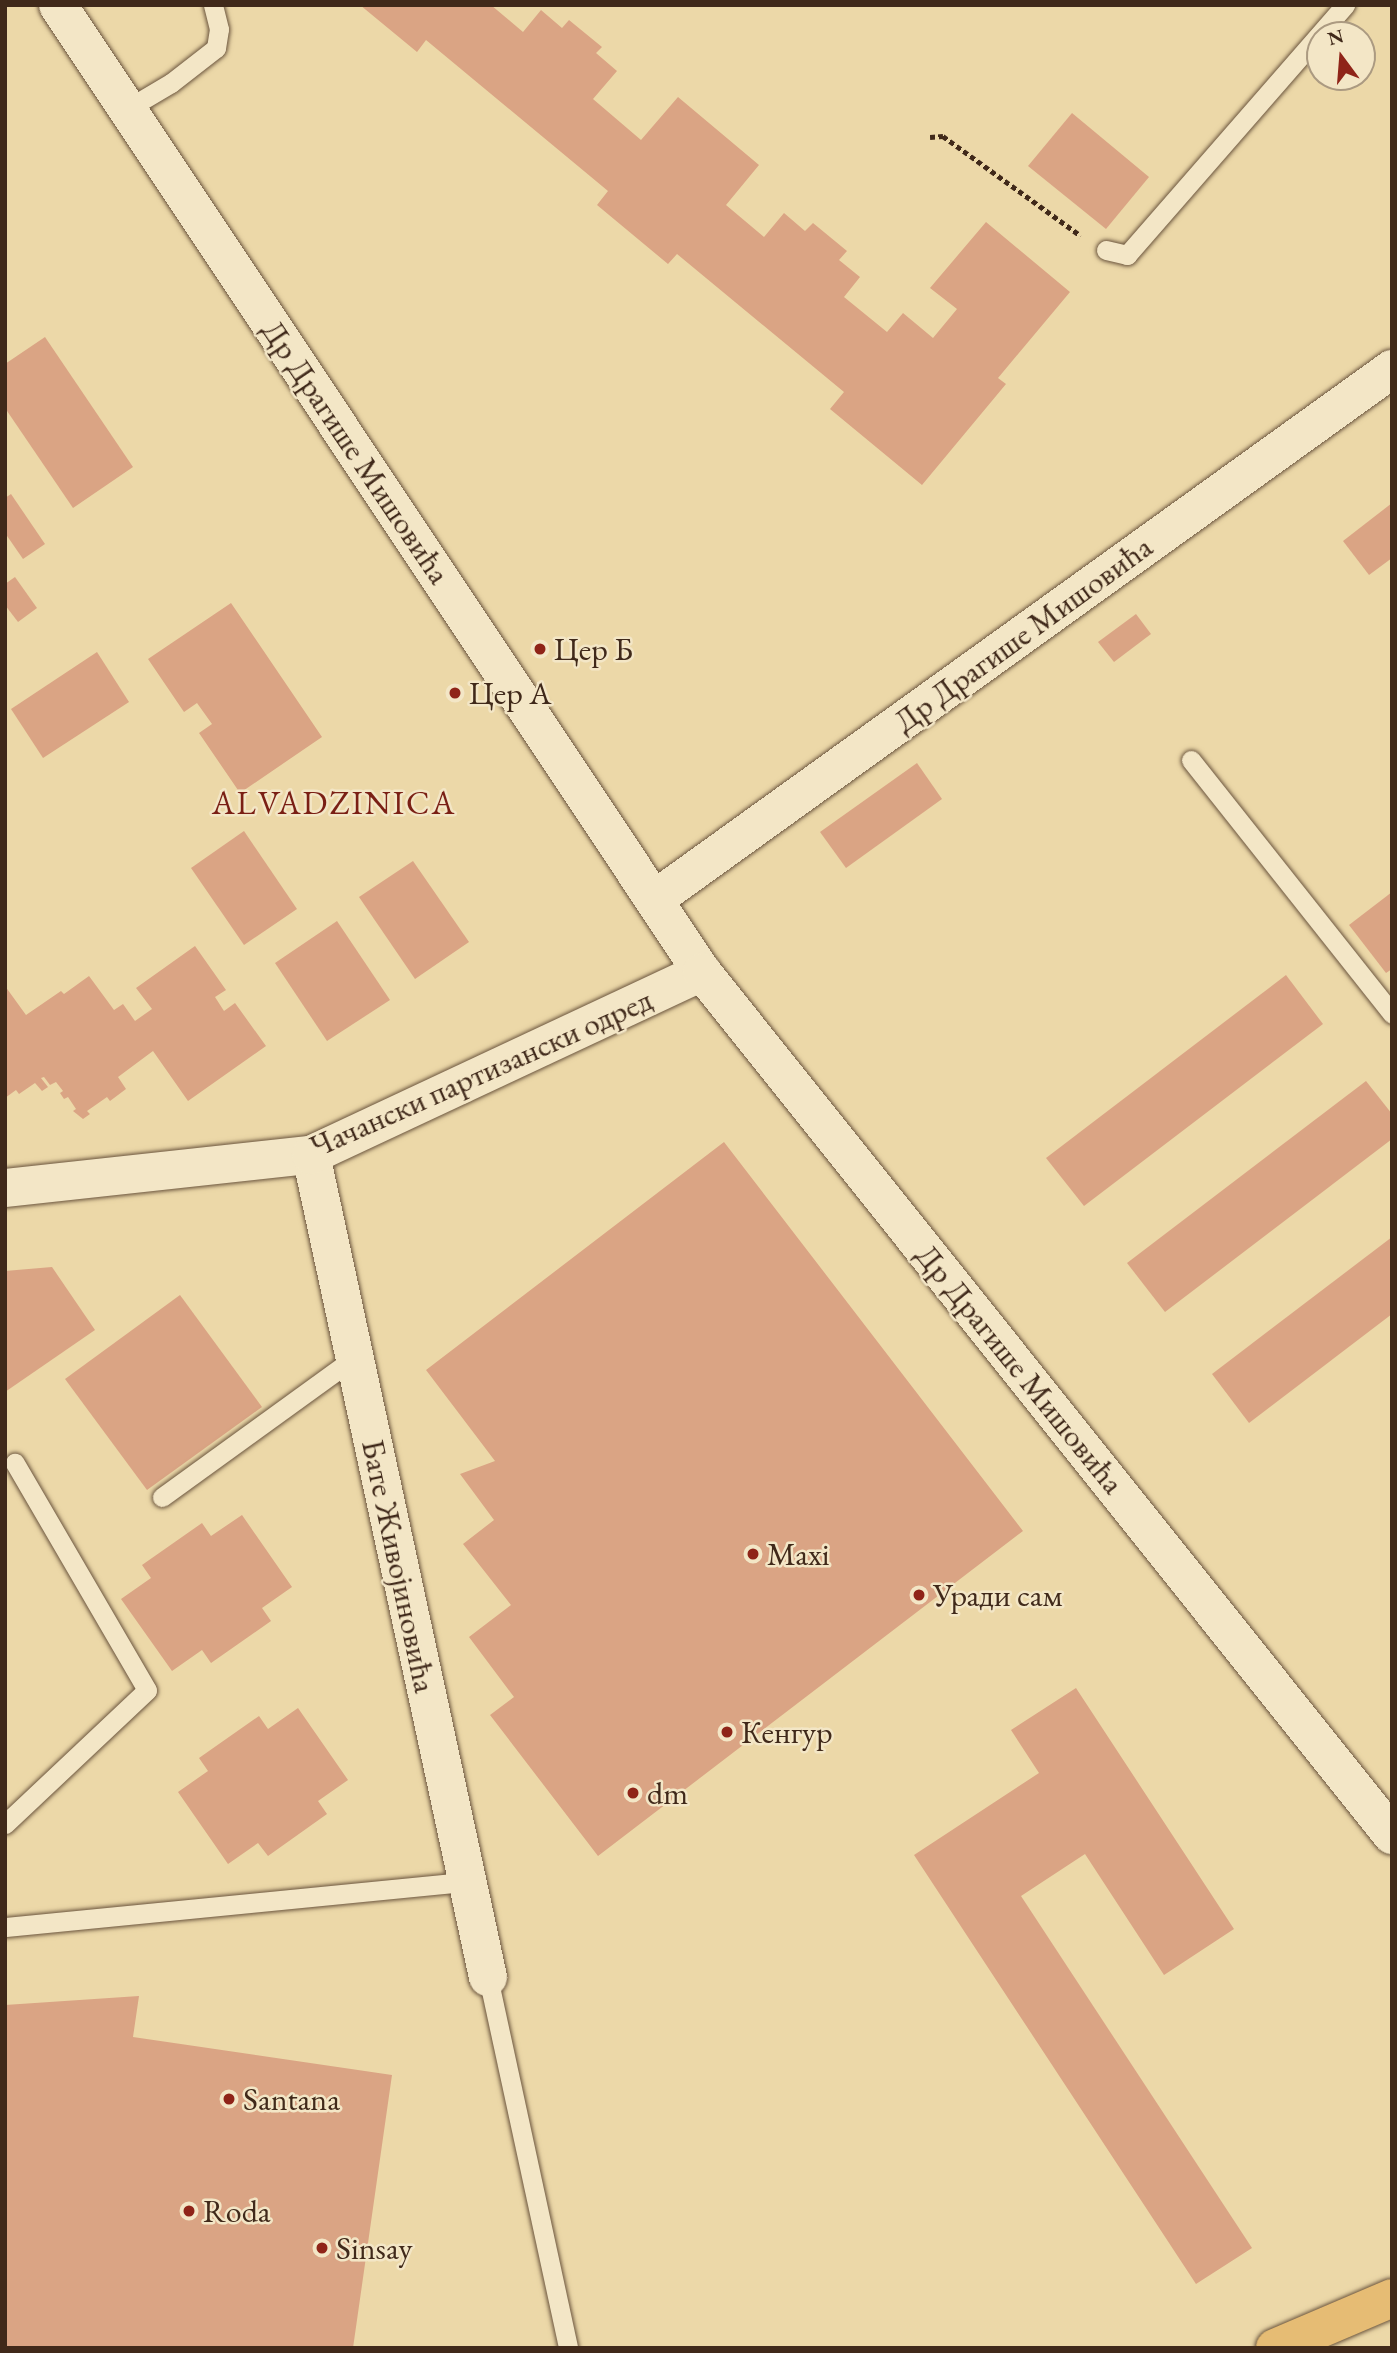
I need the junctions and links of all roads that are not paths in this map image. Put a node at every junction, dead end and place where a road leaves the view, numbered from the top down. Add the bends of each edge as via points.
1 (58, 5) edge
2 (214, 5) edge
3 (1345, 5) edge
4 (127, 109) junction
5 (1106, 250) road end
6 (1392, 369) edge
7 (1191, 760) dead end
8 (655, 899) junction
9 (702, 972) junction
10 (1392, 1014) edge
11 (311, 1155) junction
12 (5, 1188) edge
13 (354, 1358) junction
14 (15, 1463) dead end
15 (162, 1497) dead end
16 (5, 1824) edge
17 (1392, 1835) edge
18 (467, 1882) junction
19 (5, 1927) edge
20 (488, 1977) joint
21 (1392, 2298) edge
22 (568, 2348) edge
23 (1275, 2348) edge

1 - 4 street, Др Драгише Мишовића
2 - 4 lane via 219,29 216,48
3 - 5 lane via 1127,254
4 - 8 street, Др Драгише Мишовића
6 - 8 street, Др Драгише Мишовића
7 - 10 lane
8 - 9 street, Др Драгише Мишовића
9 - 11 street, Чачански партизански одред
9 - 17 street, Др Драгише Мишовића
11 - 12 street, Чачански партизански одред
11 - 13 street, Бате Живојиновића
13 - 15 lane
13 - 18 street, Бате Живојиновића
14 - 16 lane via 147,1690
18 - 19 lane
18 - 20 street, Бате Живојиновића
20 - 22 lane
21 - 23 main road

